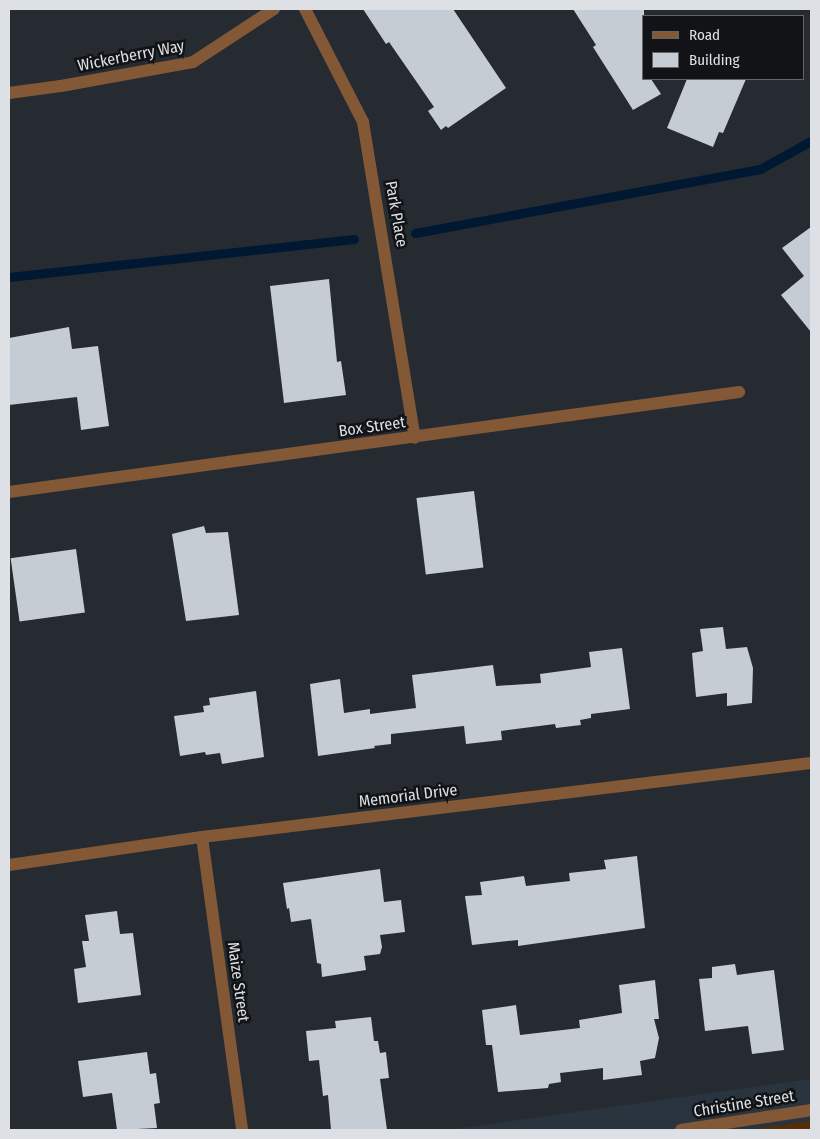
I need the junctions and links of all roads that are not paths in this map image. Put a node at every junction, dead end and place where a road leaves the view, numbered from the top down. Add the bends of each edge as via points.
1 (274, 9) edge
2 (305, 9) edge
3 (9, 93) edge
4 (738, 392) dead end
5 (415, 438) junction
6 (9, 492) edge
7 (811, 763) edge
8 (202, 838) junction
9 (9, 865) edge
10 (811, 1110) edge
11 (242, 1130) edge
12 (681, 1130) edge

1 - 3 street, Wickerberry Way via 193,62
2 - 5 street, Park Place via 363,122
4 - 5 street, Box Street
5 - 6 street, Box Street
7 - 8 street, Memorial Drive
8 - 9 street, Memorial Drive
8 - 11 street, Maize Street
10 - 12 street, Christine Street

